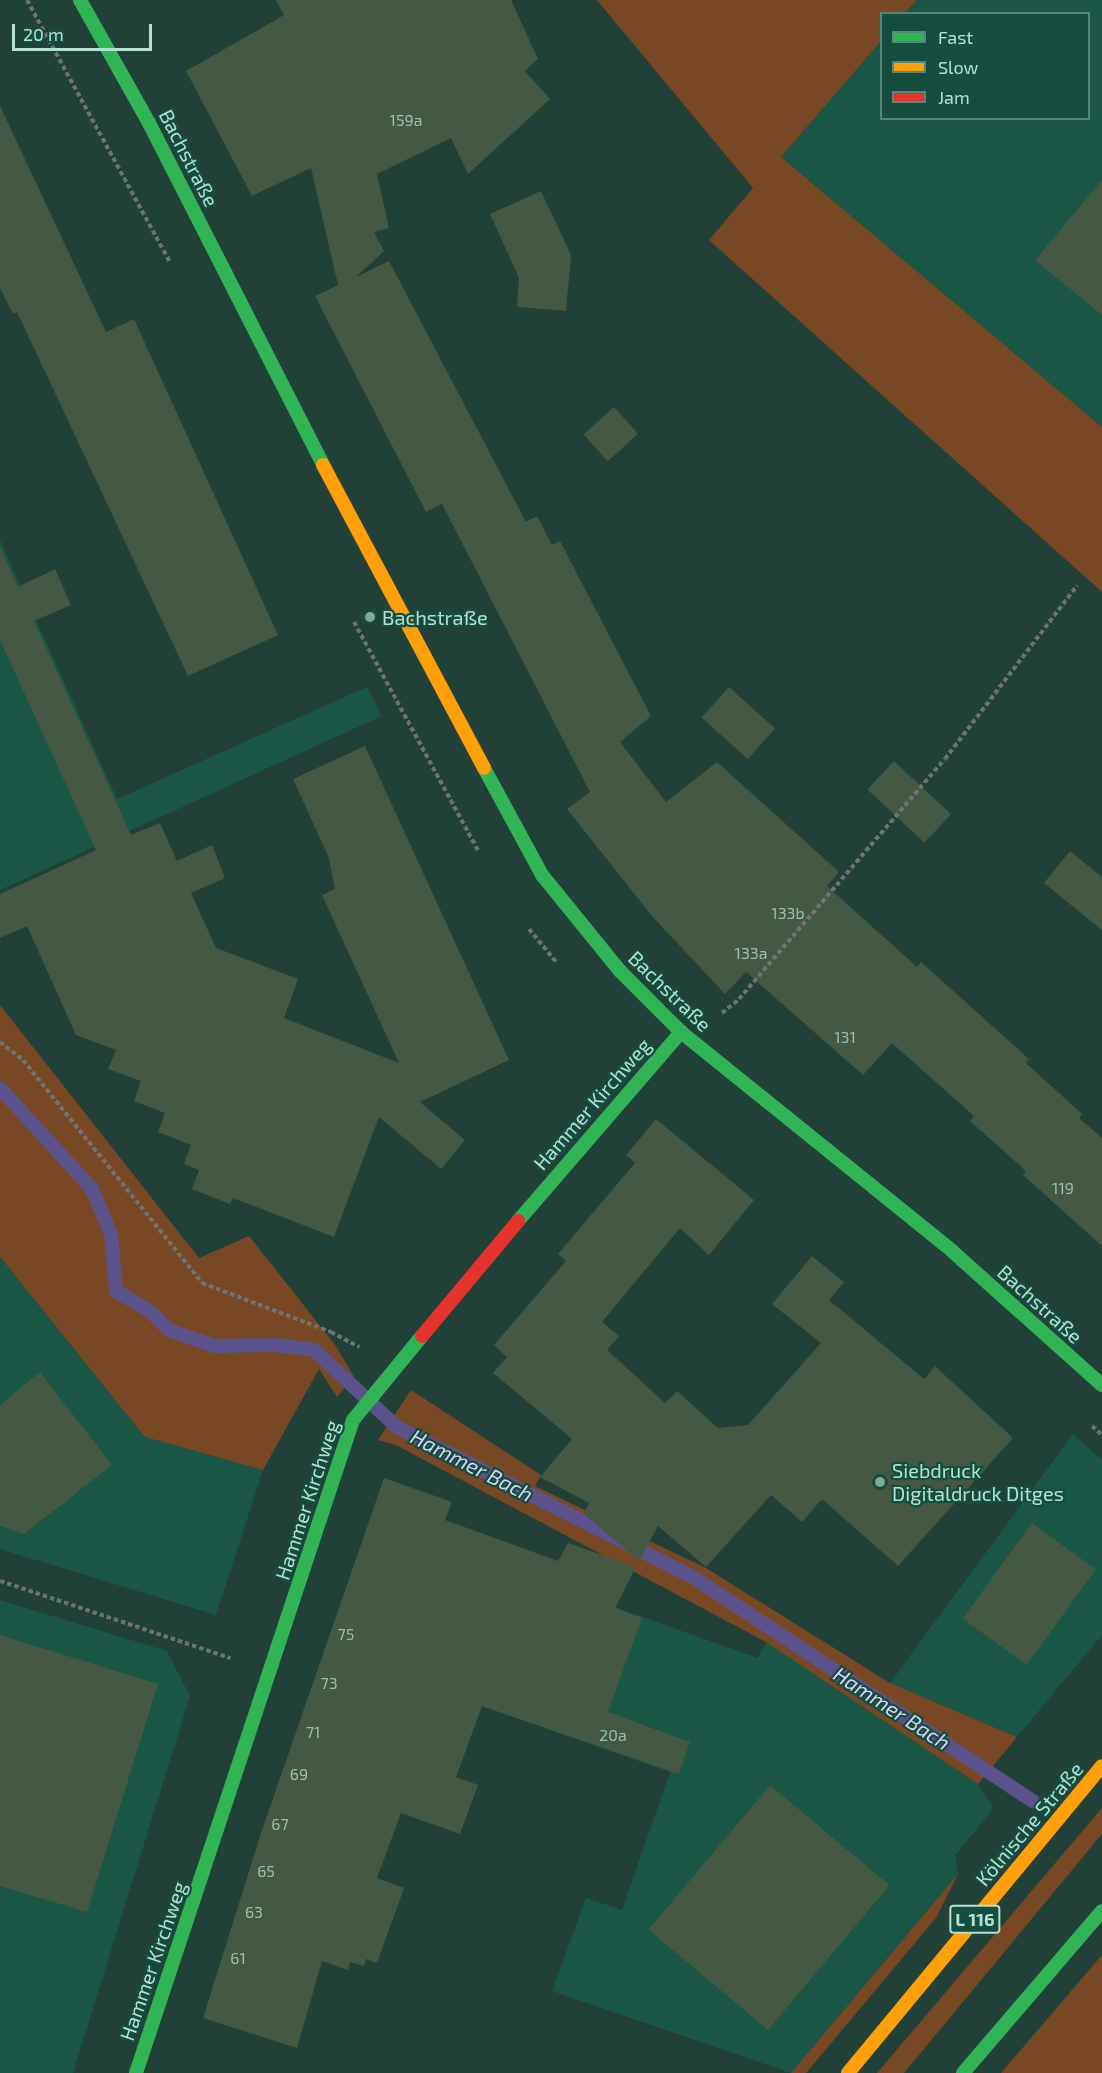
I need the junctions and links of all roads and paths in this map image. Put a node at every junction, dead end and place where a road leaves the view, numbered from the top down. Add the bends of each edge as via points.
1 (80, 0) edge
2 (1077, 586) dead end
3 (681, 1032) junction
4 (0, 1042) edge
5 (397, 1367) junction
6 (1102, 1385) edge
7 (0, 1581) edge
8 (271, 1672) junction
9 (1102, 1766) edge
10 (1102, 1911) edge
11 (136, 2073) edge
12 (848, 2073) edge
13 (963, 2073) edge

1 - 3 street, Bachstraße via 149,123 382,583 537,866 620,971
2 - 3 path via 945,759 740,999 715,1018
3 - 5 street, Hammer Kirchweg
3 - 6 street, Bachstraße via 952,1251
4 - 5 path via 23,1060 202,1283 331,1332
5 - 8 street, Hammer Kirchweg via 353,1420
7 - 8 path
8 - 11 street, Hammer Kirchweg
9 - 12 street, Kölnische Straße / L 116
10 - 13 street

